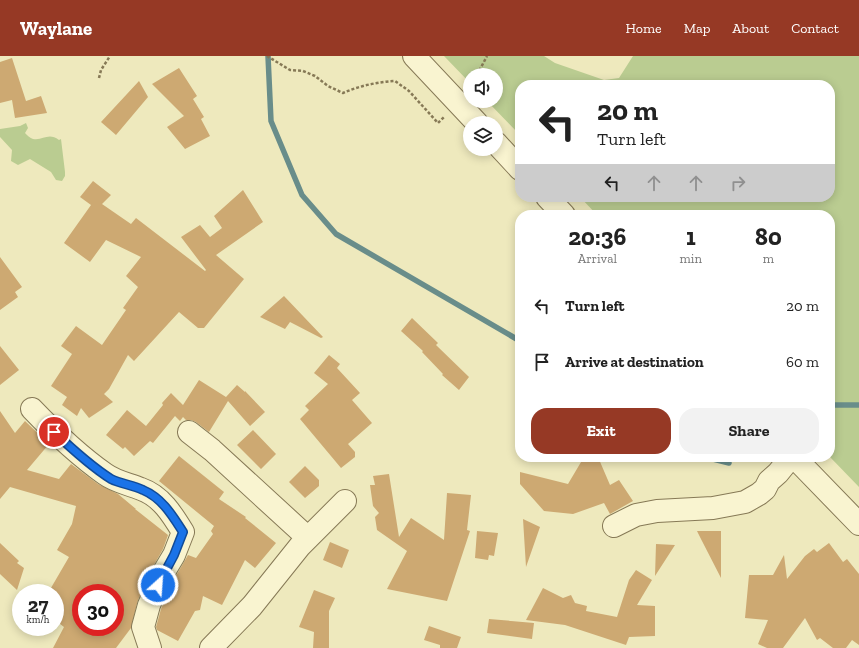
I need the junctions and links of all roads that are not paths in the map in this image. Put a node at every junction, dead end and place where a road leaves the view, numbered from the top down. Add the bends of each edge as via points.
1 (414, 56) edge
2 (470, 116) edge
3 (503, 151) edge
4 (515, 164) edge
5 (552, 202) edge
6 (559, 210) edge
7 (32, 409) dead end
8 (190, 432) dead end
9 (787, 462) edge
10 (799, 462) edge
11 (345, 501) dead end
12 (859, 524) edge
13 (614, 526) dead end
14 (308, 538) junction
15 (150, 648) edge
16 (211, 648) edge

1 - 2 street
3 - 4 street
5 - 6 street
7 - 15 street via 60,438 104,474 154,496 167,507 183,532 149,605 143,628
8 - 14 street
9 - 13 street via 769,480 765,489 745,502 713,508 636,515
10 - 12 street
11 - 14 street
14 - 16 street via 252,606

